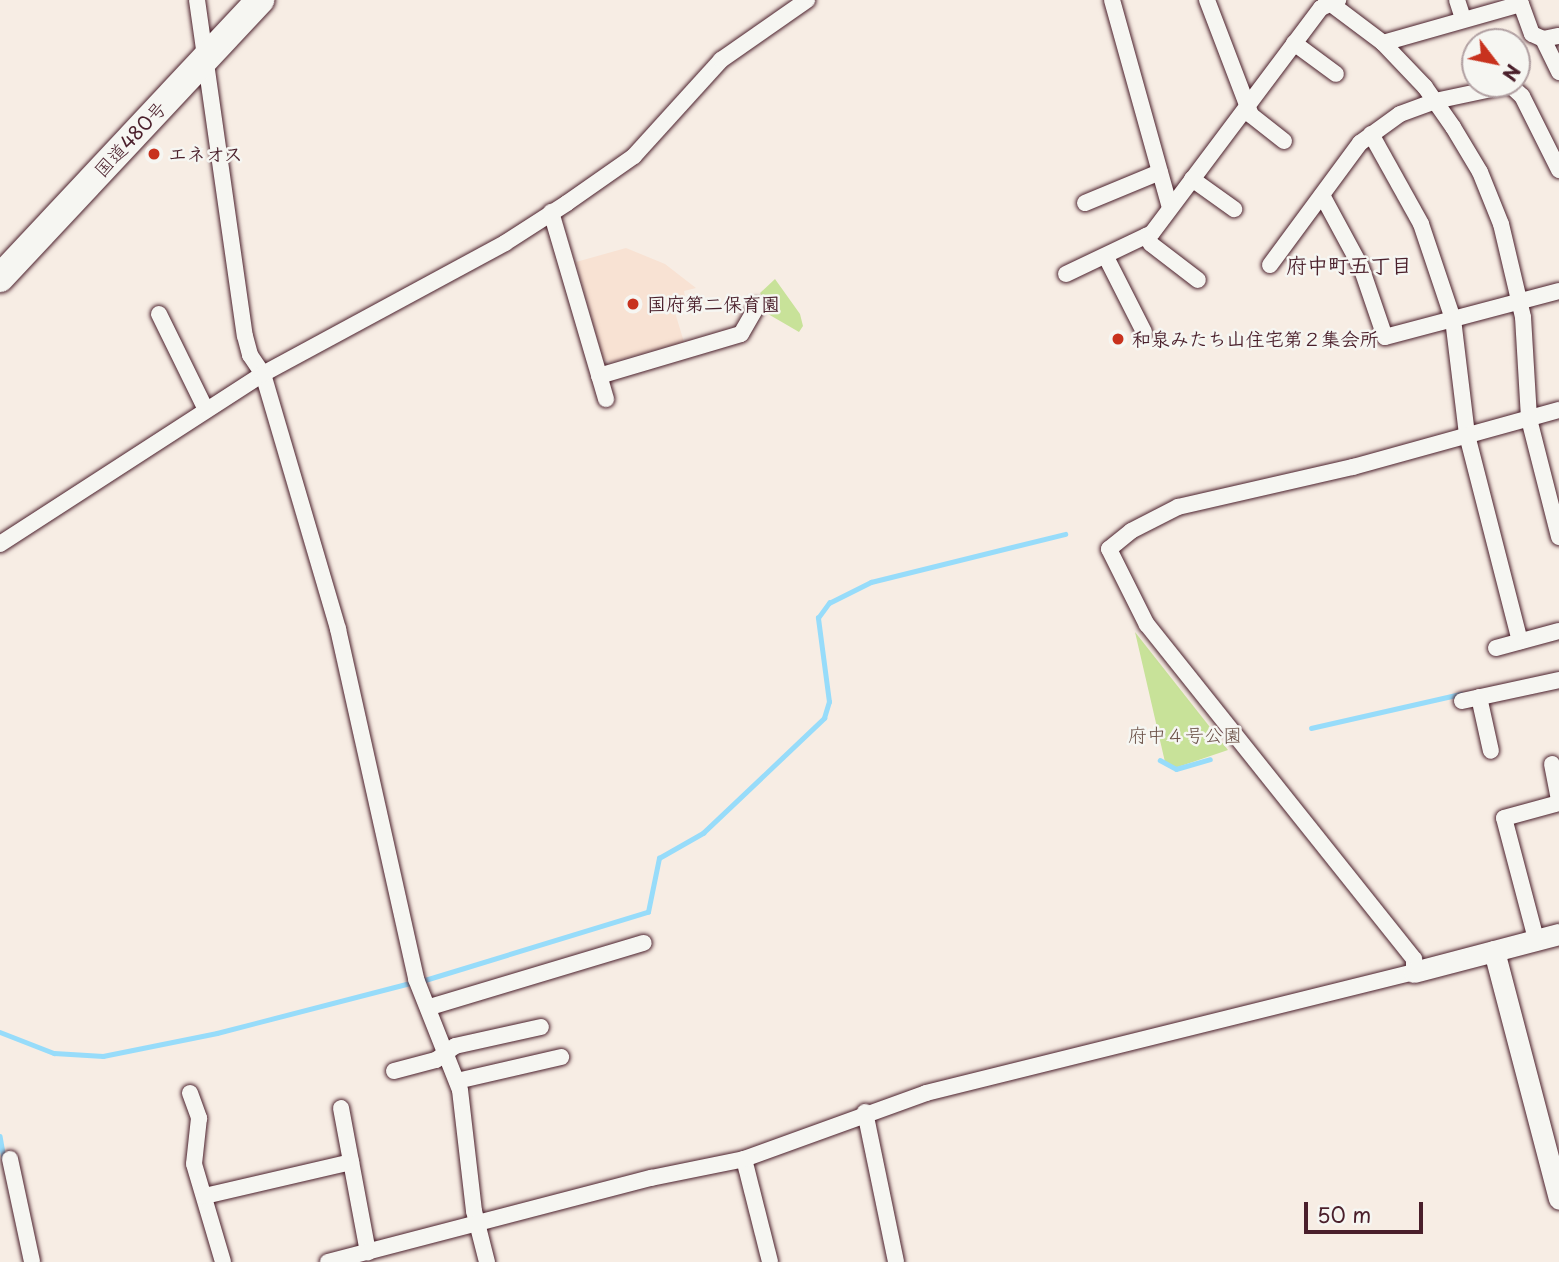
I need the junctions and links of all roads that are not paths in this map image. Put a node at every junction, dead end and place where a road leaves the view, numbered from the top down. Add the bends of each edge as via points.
1 (197, 0) edge
2 (260, 0) edge
3 (807, 0) edge
4 (1112, 0) edge
5 (1207, 0) edge
6 (1457, 0) edge
7 (1331, 1) edge
8 (1520, 2) edge
9 (1462, 19) junction
10 (1551, 38) edge
11 (1294, 43) junction
12 (1383, 43) junction
13 (204, 59) junction
14 (1559, 72) edge
15 (1336, 74) dead end
16 (1435, 101) junction
17 (1247, 105) junction
18 (1371, 134) junction
19 (1284, 141) dead end
20 (1559, 170) edge
21 (1160, 172) junction
22 (1192, 179) junction
23 (1322, 195) junction
24 (1085, 203) dead end
25 (1170, 208) junction
26 (1234, 209) dead end
27 (551, 212) junction
28 (1146, 236) junction
29 (1106, 257) junction
30 (1270, 265) dead end
31 (1066, 274) dead end
32 (0, 278) edge
33 (1198, 281) dead end
34 (1559, 291) edge
35 (1521, 300) junction
36 (757, 306) dead end
37 (159, 314) dead end
38 (1453, 319) junction
39 (1144, 332) dead end
40 (263, 374) junction
41 (599, 376) junction
42 (606, 399) dead end
43 (206, 410) junction
44 (1559, 410) edge
45 (1529, 419) junction
46 (1467, 435) junction
47 (1551, 475) edge
48 (1559, 537) edge
49 (0, 544) edge
50 (1559, 631) edge
51 (1520, 641) junction
52 (1496, 648) dead end
53 (1558, 682) edge
54 (1479, 698) junction
55 (1462, 701) dead end
56 (1483, 742) dead end
57 (1552, 764) dead end
58 (1559, 801) edge
59 (1559, 934) edge
60 (1536, 939) junction
61 (1494, 951) junction
62 (634, 963) dead end
63 (1414, 972) junction
64 (430, 1007) junction
65 (529, 1047) dead end
66 (446, 1053) junction
67 (561, 1057) dead end
68 (394, 1071) dead end
69 (457, 1081) junction
70 (190, 1093) dead end
71 (341, 1108) dead end
72 (865, 1112) junction
73 (10, 1159) dead end
74 (744, 1159) junction
75 (1554, 1160) edge
76 (351, 1162) junction
77 (205, 1196) junction
78 (1559, 1199) edge
79 (477, 1223) junction
80 (368, 1252) junction
81 (32, 1262) edge
82 (223, 1262) edge
83 (328, 1262) edge
84 (487, 1262) edge
85 (770, 1262) edge
86 (896, 1262) edge

1 - 13 street
2 - 13 highway, 国道480号
3 - 27 street via 721,60 634,156
4 - 21 street
5 - 17 street
6 - 9 street
7 - 11 street
7 - 12 street
8 - 9 street
8 - 10 street via 1532,34
9 - 12 street
10 - 14 street
11 - 15 street
11 - 17 street
12 - 16 street
13 - 32 highway, 国道480号
13 - 40 street via 245,337
16 - 18 street via 1400,114
16 - 20 street via 1510,85 1522,96
16 - 35 street via 1480,172 1501,223
17 - 19 street via 1251,115
17 - 22 street
18 - 23 street
18 - 38 street via 1421,224
21 - 24 street
21 - 25 street
22 - 25 street
22 - 26 street
23 - 30 street
23 - 38 street via 1361,267 1385,337
25 - 28 street
27 - 40 street via 505,243
27 - 41 street
28 - 29 street
28 - 33 street
29 - 31 street
29 - 39 street
34 - 35 street
35 - 38 street
35 - 45 street
36 - 41 street via 741,334
37 - 43 street
38 - 46 street
40 - 43 street
40 - 64 street via 338,629 396,904 416,979
41 - 42 street
43 - 49 street
44 - 45 street
45 - 46 street
45 - 47 street
46 - 51 street
46 - 63 street via 1178,508 1131,531 1109,549 1147,625 1414,959
47 - 48 street
50 - 51 street
51 - 52 street
53 - 54 street
54 - 55 street
54 - 56 street
57 - 58 street
58 - 60 street via 1504,818
59 - 60 street
60 - 61 street
61 - 63 street
61 - 75 street
62 - 64 street via 637,944 576,971
63 - 72 street
64 - 66 street
65 - 66 street via 533,1029 455,1046
66 - 68 street
66 - 69 street
67 - 69 street
69 - 79 street
70 - 77 street via 199,1118 194,1164
71 - 76 street
72 - 74 street
72 - 86 street
73 - 81 street
74 - 79 street
74 - 85 street
75 - 78 street
76 - 77 street
76 - 80 street
77 - 82 street
79 - 80 street
79 - 84 street
80 - 83 street

